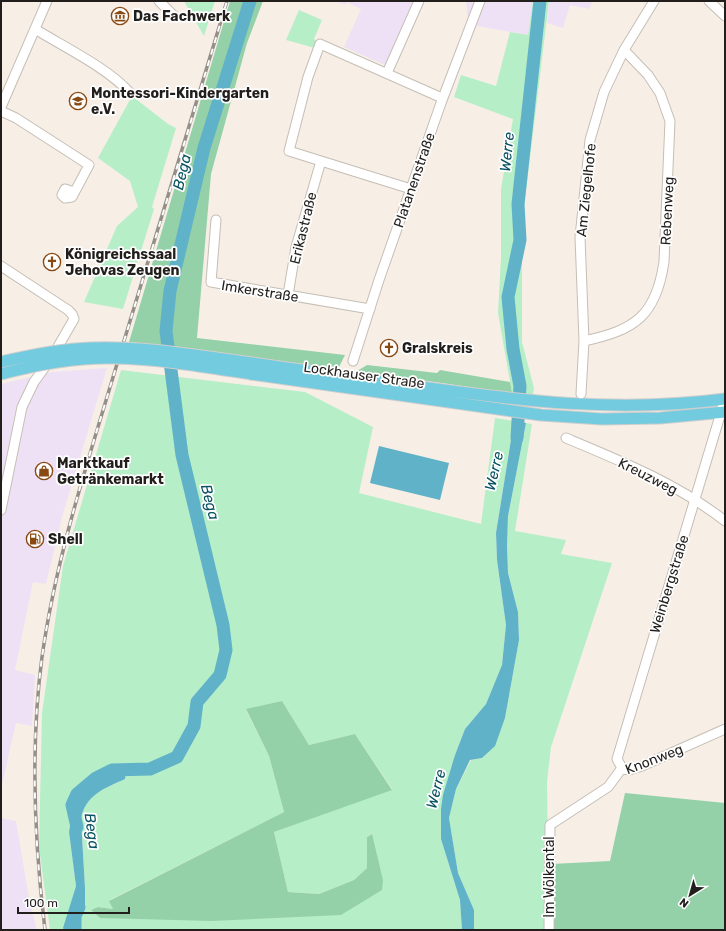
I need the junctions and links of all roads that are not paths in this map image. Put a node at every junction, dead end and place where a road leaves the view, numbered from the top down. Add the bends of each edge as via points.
1 (47, 1) edge
2 (159, 1) edge
3 (419, 1) edge
4 (480, 1) edge
5 (654, 1) edge
6 (709, 1) edge
7 (174, 16) dead end
8 (725, 16) edge
9 (35, 29) junction
10 (624, 50) junction
11 (387, 73) junction
12 (130, 93) dead end
13 (442, 98) junction
14 (1, 107) edge
15 (1, 111) edge
16 (321, 161) junction
17 (411, 189) junction
18 (74, 192) dead end
19 (216, 220) dead end
20 (1, 266) edge
21 (288, 295) junction
22 (370, 309) junction
23 (584, 341) junction
24 (353, 361) dead end
25 (1, 362) edge
26 (252, 369) junction
27 (1, 374) edge
28 (580, 394) dead end
29 (725, 399) edge
30 (488, 402) junction
31 (723, 413) edge
32 (566, 438) dead end
33 (695, 500) junction
34 (1, 510) edge
35 (725, 521) edge
36 (725, 729) edge
37 (622, 768) junction
38 (550, 825) joint
39 (549, 930) edge

1 - 9 street
2 - 7 street
3 - 11 street
4 - 13 street, Platanenstraße
5 - 10 street, Am Ziegelhofe
6 - 8 street
9 - 12 street via 89,62
9 - 14 street
10 - 23 street, Am Ziegelhofe via 604,92 590,140 580,237
10 - 23 street, Rebenweg via 648,75 660,93 670,121 664,262 654,302 643,316 625,329 609,336
11 - 13 street
11 - 16 street via 320,44 308,77 289,151
13 - 17 street, Platanenstraße
15 - 18 street via 89,165
16 - 17 street
16 - 21 street, Erikastraße via 296,247
17 - 22 street, Platanenstraße
19 - 21 street, Imkerstraße via 211,282
20 - 34 street via 72,314 73,323 34,382 22,407
21 - 22 street, Imkerstraße
22 - 24 street, Platanenstraße
23 - 28 street, Am Ziegelhofe
25 - 26 main road, Lockhauser Straße, bridge via 58,351 116,348 179,353
26 - 27 main road, Lockhauser Straße, bridge via 114,358 52,363
26 - 30 main road, Lockhauser Straße
29 - 30 main road, Lockhauser Straße via 647,406
29 - 31 street, Weinbergstraße
30 - 31 main road, Lockhauser Straße via 541,415 602,418
31 - 33 street, Weinbergstraße
32 - 33 street, Kreuzweg via 658,479
33 - 35 street, Kreuzweg
33 - 37 street, Weinbergstraße via 617,759
36 - 37 street, Knonweg via 642,766 629,770
37 - 38 street, Knonweg via 608,786
38 - 39 street, Im Wölkental

